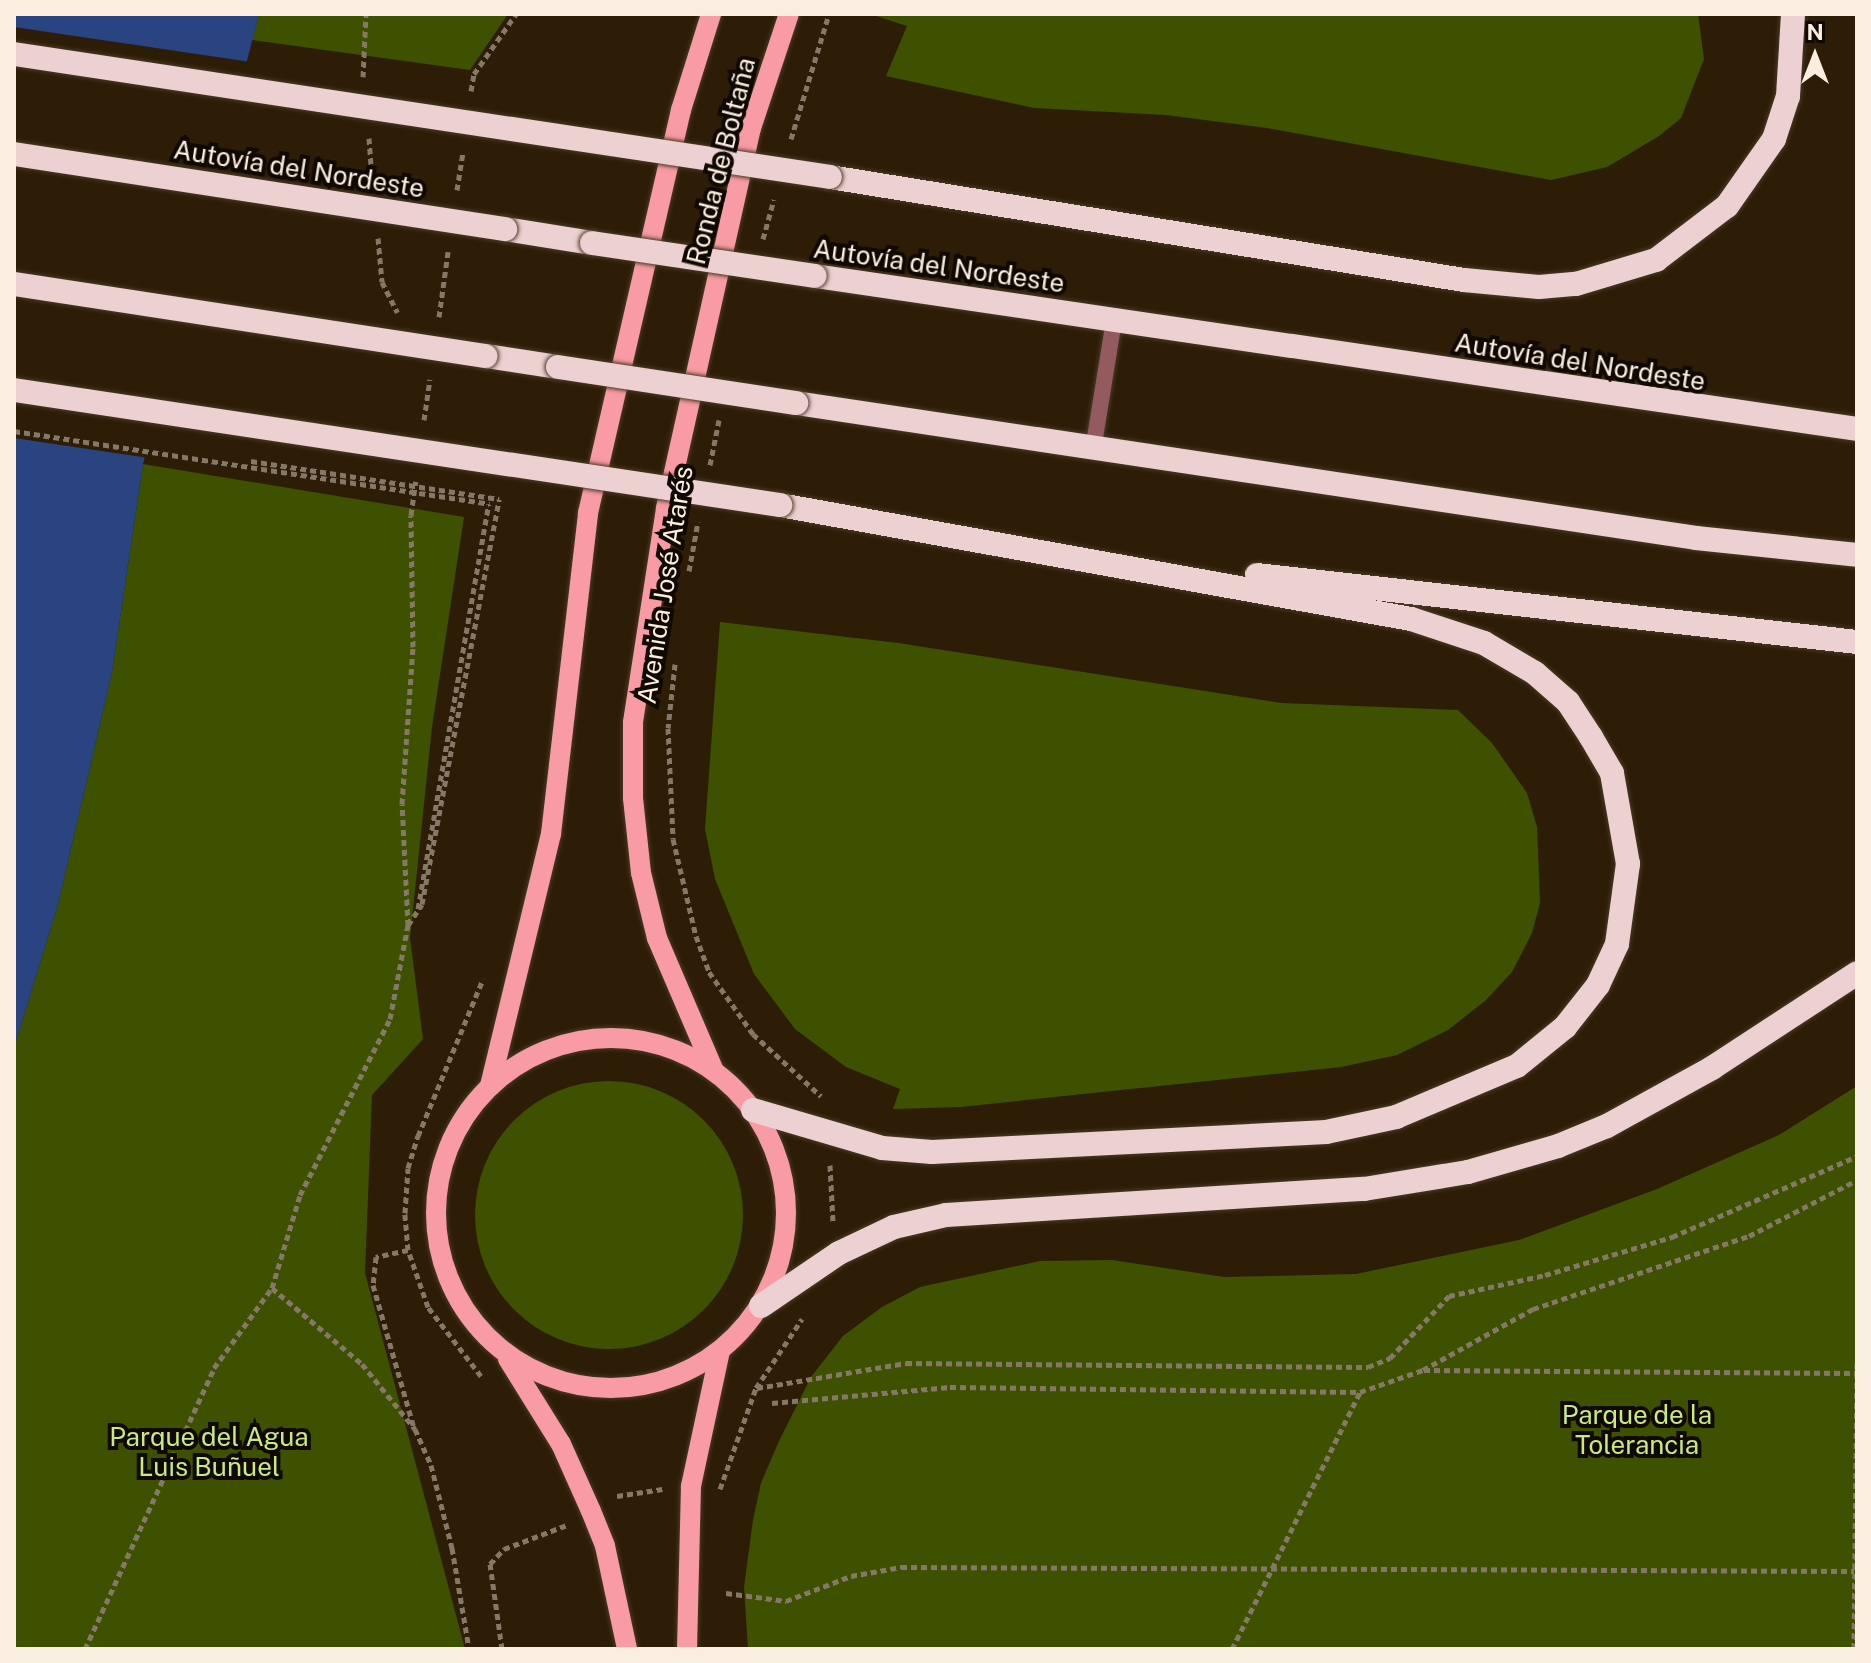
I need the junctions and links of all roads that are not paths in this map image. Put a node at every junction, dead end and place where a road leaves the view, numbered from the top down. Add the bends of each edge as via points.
1 (711, 14) edge
2 (789, 14) edge
3 (1793, 14) edge
4 (14, 54) edge
5 (14, 154) edge
6 (14, 284) edge
7 (1114, 320) junction
8 (708, 322) joint
9 (14, 390) edge
10 (1857, 429) edge
11 (1093, 450) junction
12 (1079, 555) junction
13 (1857, 555) edge
14 (1857, 642) edge
15 (1857, 973) edge
16 (714, 1071) junction
17 (490, 1086) junction
18 (753, 1110) junction
19 (761, 1306) junction
20 (720, 1351) junction
21 (504, 1352) junction
22 (627, 1649) edge
23 (687, 1649) edge

1 - 17 main road, Ronda de Boltaña via 681,110 588,513 551,834
2 - 8 main road, Ronda de Boltaña via 751,128
3 - 4 highway, bridge via 1788,96 1774,139 1736,194 1695,235 1656,260 1576,284 1539,287 1464,280 830,177
5 - 7 highway, Autovía del Nordeste, bridge
6 - 11 highway, bridge
7 - 10 highway, Autovía del Nordeste
7 - 11 lane
8 - 16 main road, Avenida José Atarés via 644,634 633,722 633,798 641,873 657,938
9 - 12 highway, bridge
11 - 13 highway via 1696,538
12 - 14 highway
12 - 18 highway via 1411,619 1484,643 1535,673 1568,702 1612,773 1628,864 1617,944 1598,985 1565,1027 1517,1066 1396,1117 1326,1132 1047,1151 932,1152 882,1148
15 - 19 highway via 1712,1068 1607,1126 1468,1172 1364,1189 946,1215 894,1227 839,1253
16 - 17 main road via 671,1048 624,1038 575,1041 529,1058
16 - 18 main road
17 - 21 main road via 459,1125 440,1173 435,1222 445,1272 469,1316
18 - 19 main road via 773,1146 786,1200 778,1268
19 - 20 main road
20 - 21 main road via 680,1375 635,1387 589,1387 544,1375
20 - 23 main road via 691,1486
21 - 22 main road via 561,1444 591,1511 605,1546

